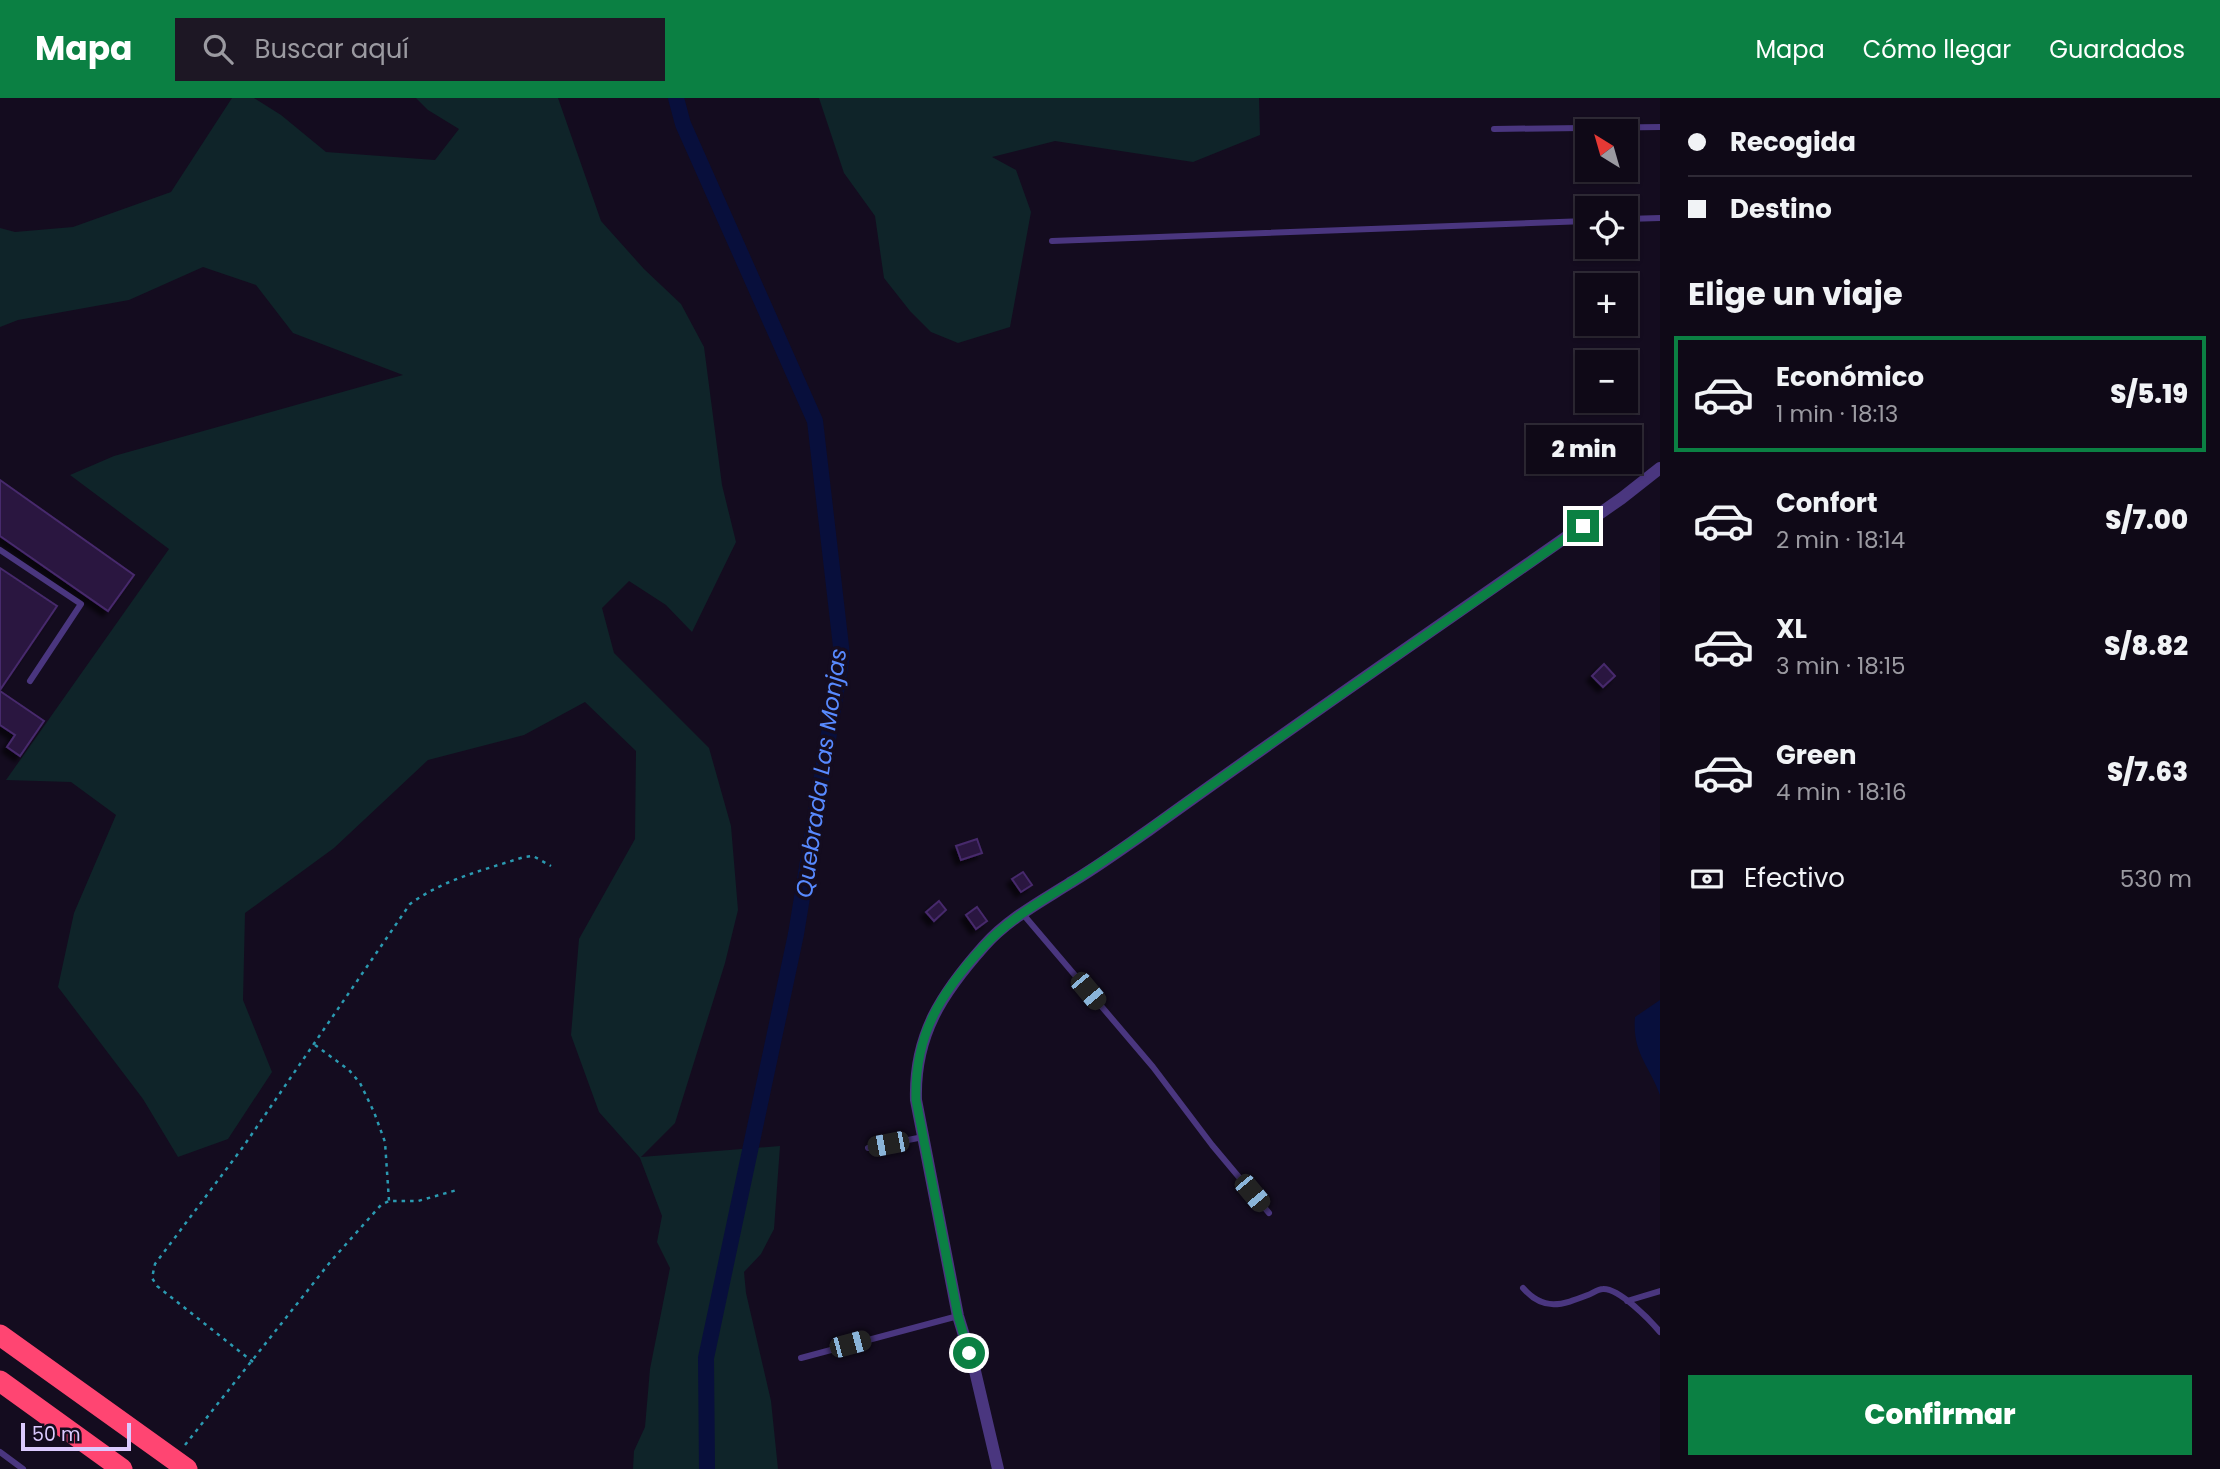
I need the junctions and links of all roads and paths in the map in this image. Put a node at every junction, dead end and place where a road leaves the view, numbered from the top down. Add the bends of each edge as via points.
1 (1660, 127) edge
2 (1494, 129) dead end
3 (1660, 218) edge
4 (1638, 219) edge
5 (1575, 221) edge
6 (1052, 241) dead end
7 (1660, 468) edge
8 (0, 550) edge
9 (30, 681) dead end
10 (551, 866) dead end
11 (1022, 913) junction
12 (314, 1045) junction
13 (923, 1137) junction
14 (868, 1148) dead end
15 (457, 1190) dead end
16 (389, 1201) junction
17 (1269, 1213) dead end
18 (1523, 1288) dead end
19 (1660, 1291) edge
20 (1627, 1301) junction
21 (958, 1316) junction
22 (1660, 1332) edge
23 (0, 1335) edge
24 (802, 1358) dead end
25 (253, 1362) junction
26 (0, 1381) edge
27 (0, 1452) edge
28 (180, 1464) edge
29 (23, 1469) edge
30 (121, 1469) edge
31 (998, 1469) edge

1 - 2 lane
3 - 4 lane
5 - 6 lane
7 - 11 street via 1129,844
8 - 9 lane via 81,604
10 - 12 path via 533,856 524,858 452,880 410,904
11 - 13 street via 986,943 928,1023 915,1081
11 - 17 lane
12 - 16 path via 349,1070 374,1112 385,1142
12 - 25 path via 155,1264 152,1278
13 - 14 lane
13 - 21 street
15 - 16 path via 418,1201
16 - 25 path via 331,1261
18 - 20 lane via 1532,1298 1552,1305 1601,1289
19 - 20 lane
20 - 22 lane
21 - 24 lane
21 - 31 street
23 - 28 highway
25 - 28 path
26 - 30 highway
27 - 29 lane

